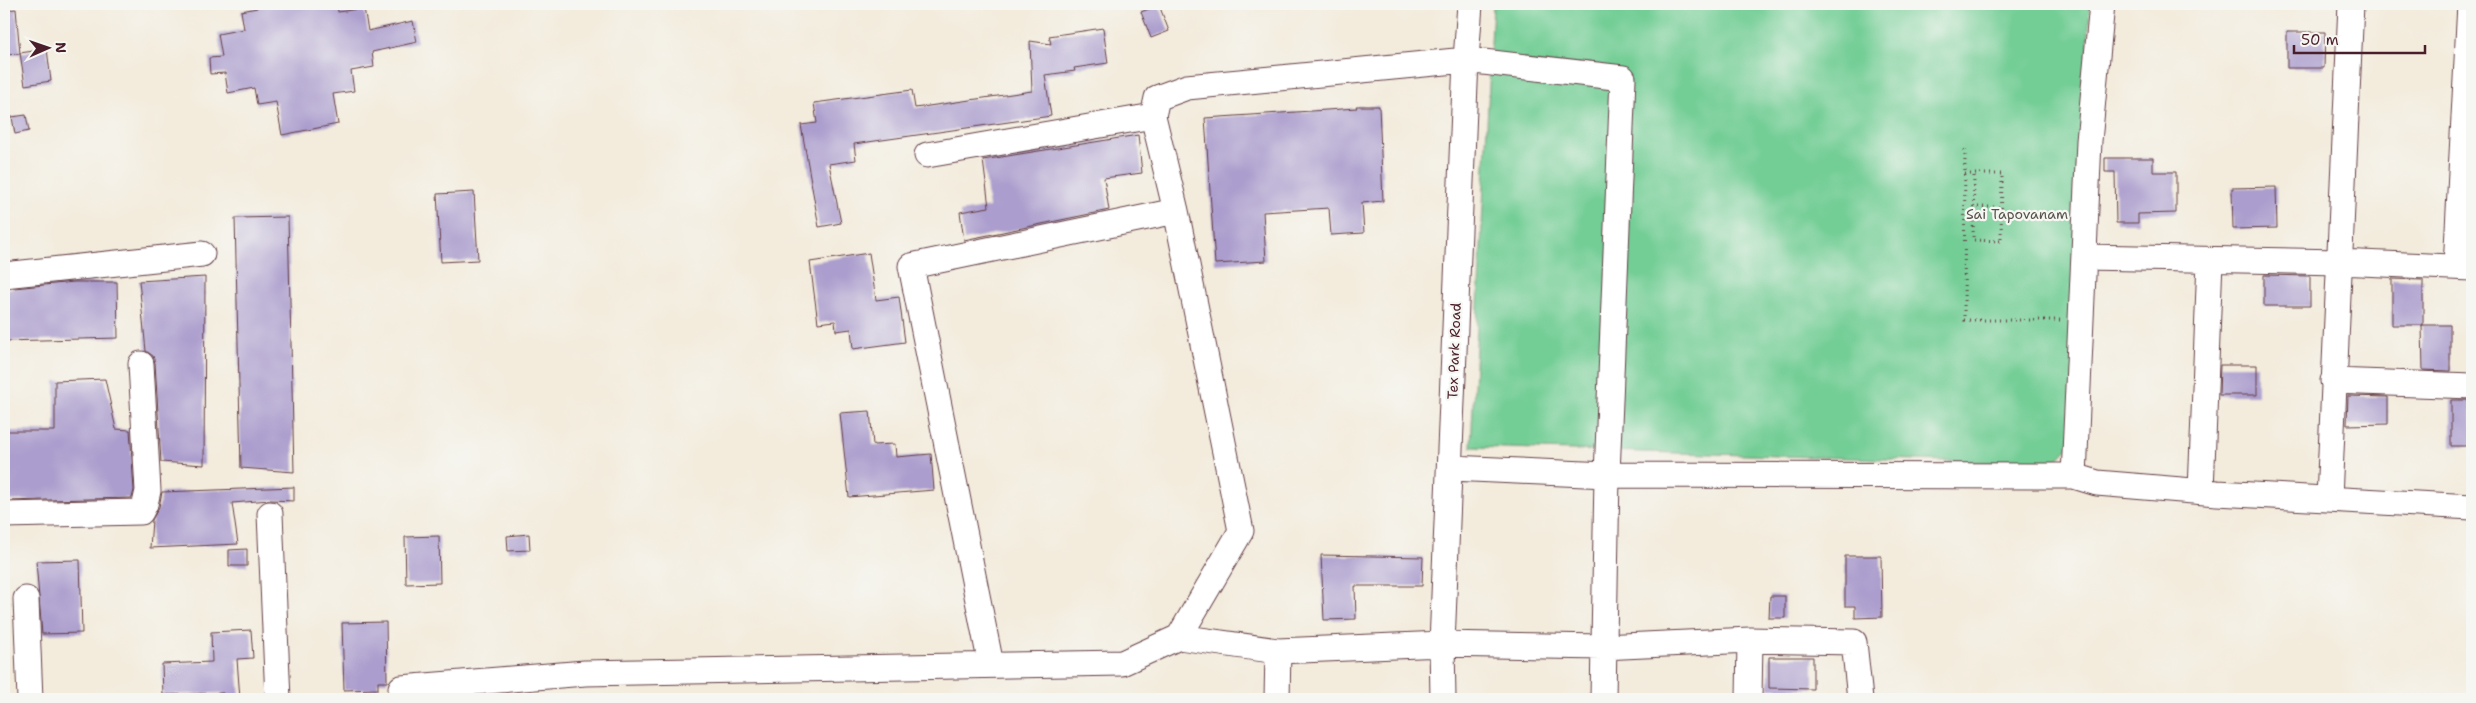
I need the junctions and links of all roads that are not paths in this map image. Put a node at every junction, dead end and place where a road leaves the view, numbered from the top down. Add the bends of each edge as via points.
1 (1470, 4) edge
2 (2102, 4) edge
3 (2351, 4) edge
4 (2470, 4) edge
5 (1466, 60) junction
6 (1153, 116) junction
7 (927, 155) dead end
8 (1176, 211) junction
9 (202, 254) dead end
10 (2084, 257) junction
11 (2210, 260) junction
12 (2339, 262) junction
13 (2464, 267) edge
14 (4, 275) edge
15 (141, 364) dead end
16 (2333, 381) junction
17 (2472, 386) edge
18 (1450, 468) junction
19 (1607, 475) junction
20 (2074, 476) junction
21 (2201, 491) junction
22 (2329, 498) junction
23 (2472, 507) edge
24 (270, 514) dead end
25 (4, 515) edge
26 (26, 599) dead end
27 (1179, 637) junction
28 (1750, 640) junction
29 (1442, 644) junction
30 (1602, 648) junction
31 (1278, 651) junction
32 (991, 665) junction
33 (30, 699) edge
34 (278, 699) edge
35 (401, 699) edge
36 (1277, 699) edge
37 (1443, 699) edge
38 (1603, 699) edge
39 (1749, 699) edge
40 (1860, 699) edge

1 - 5 street, Tex Park Road
2 - 10 street via 2089,141
3 - 12 street
4 - 13 street
5 - 6 street via 1187,87 1157,98
5 - 18 street, Tex Park Road
5 - 19 street via 1623,78
6 - 7 street
6 - 8 street
8 - 27 street via 1240,531
8 - 32 street via 912,266
9 - 14 street
10 - 11 street
10 - 20 street
11 - 12 street
11 - 21 street
12 - 13 street
12 - 16 street
15 - 25 street via 148,491 141,512
16 - 17 street
16 - 22 street
18 - 19 street
18 - 29 street, Tex Park Road
19 - 20 street
19 - 30 street
20 - 21 street via 2097,483
21 - 22 street
22 - 23 street
24 - 34 street
26 - 33 street
27 - 31 street
27 - 32 street via 1122,663
28 - 30 street
28 - 39 street
28 - 40 street via 1854,642
29 - 30 street
29 - 31 street
29 - 37 street, Tex Park Road
30 - 38 street
31 - 36 street
32 - 35 street via 585,673 401,688

